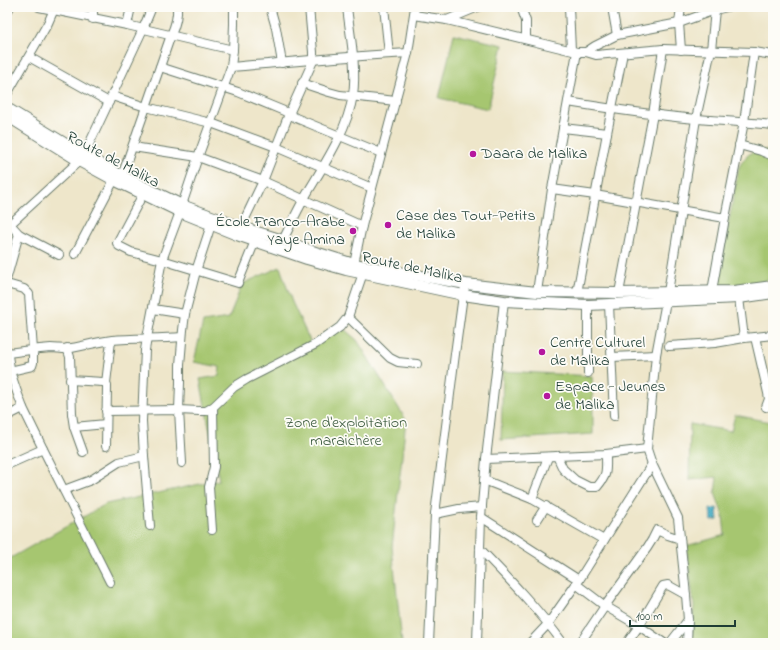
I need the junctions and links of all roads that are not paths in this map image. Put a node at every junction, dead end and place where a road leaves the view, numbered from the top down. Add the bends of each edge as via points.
1 (10, 7) edge
2 (39, 7) edge
3 (93, 7) edge
4 (131, 7) edge
5 (152, 7) edge
6 (177, 7) edge
7 (234, 7) edge
8 (270, 7) edge
9 (309, 7) edge
10 (347, 7) edge
11 (384, 7) edge
12 (478, 7) edge
13 (521, 7) edge
14 (569, 7) edge
15 (612, 7) edge
16 (681, 7) edge
17 (727, 7) edge
18 (54, 9) edge
19 (715, 10) junction
20 (414, 11) edge
21 (7, 12) edge
22 (93, 19) junction
23 (447, 20) junction
24 (679, 23) junction
25 (127, 25) junction
26 (143, 29) junction
27 (171, 35) junction
28 (617, 35) junction
29 (526, 39) junction
30 (233, 50) junction
31 (663, 50) junction
32 (681, 50) junction
33 (711, 50) junction
34 (574, 51) junction
35 (586, 52) junction
36 (754, 52) junction
37 (408, 53) junction
38 (623, 53) junction
39 (389, 54) junction
40 (773, 55) edge
41 (29, 57) junction
42 (353, 57) junction
43 (312, 61) junction
44 (282, 63) junction
45 (160, 67) junction
46 (231, 67) junction
47 (302, 83) junction
48 (224, 87) junction
49 (7, 94) edge
50 (353, 96) junction
51 (110, 99) junction
52 (396, 101) junction
53 (568, 102) junction
54 (146, 107) junction
55 (7, 108) edge
56 (611, 110) junction
57 (289, 114) junction
58 (653, 114) junction
59 (7, 116) edge
60 (696, 119) junction
61 (744, 122) junction
62 (210, 123) junction
63 (773, 125) edge
64 (564, 128) junction
65 (607, 133) junction
66 (340, 136) junction
67 (739, 145) junction
68 (133, 147) junction
69 (276, 147) junction
70 (381, 153) junction
71 (773, 156) edge
72 (198, 157) junction
73 (82, 158) junction
74 (323, 167) junction
75 (118, 178) junction
76 (263, 180) junction
77 (372, 188) junction
78 (552, 189) junction
79 (143, 194) junction
80 (595, 195) junction
81 (304, 199) junction
82 (637, 203) junction
83 (181, 208) junction
84 (681, 210) junction
85 (725, 218) junction
86 (211, 225) junction
87 (8, 226) edge
88 (362, 226) junction
89 (241, 227) junction
90 (19, 234) junction
91 (283, 240) junction
92 (255, 241) junction
93 (74, 254) dead end
94 (59, 255) dead end
95 (162, 260) junction
96 (354, 264) junction
97 (196, 270) junction
98 (363, 274) junction
99 (7, 277) edge
100 (7, 284) edge
101 (466, 284) junction
102 (773, 286) edge
103 (712, 291) junction
104 (537, 292) junction
105 (577, 293) junction
106 (619, 293) junction
107 (773, 293) edge
108 (463, 294) junction
109 (667, 297) junction
110 (739, 298) junction
111 (504, 301) junction
112 (609, 304) junction
113 (588, 305) junction
114 (152, 309) junction
115 (185, 314) junction
116 (348, 317) junction
117 (773, 335) edge
118 (182, 337) junction
119 (755, 337) junction
120 (146, 338) junction
121 (744, 338) junction
122 (111, 340) junction
123 (669, 346) dead end
124 (63, 349) junction
125 (32, 350) junction
126 (7, 352) edge
127 (656, 355) junction
128 (612, 356) junction
129 (417, 364) dead end
130 (10, 371) junction
131 (588, 373) dead end
132 (70, 380) junction
133 (106, 382) junction
134 (770, 392) edge
135 (766, 407) dead end
136 (23, 408) junction
137 (213, 408) junction
138 (179, 410) junction
139 (106, 411) junction
140 (142, 411) junction
141 (7, 416) edge
142 (614, 416) dead end
143 (106, 424) junction
144 (74, 427) junction
145 (106, 446) dead end
146 (43, 449) junction
147 (647, 450) junction
148 (84, 452) dead end
149 (606, 454) junction
150 (144, 456) junction
151 (558, 456) junction
152 (548, 457) junction
153 (486, 459) junction
154 (182, 463) dead end
155 (652, 464) junction
156 (7, 465) edge
157 (484, 480) junction
158 (64, 490) junction
159 (532, 499) junction
160 (546, 506) junction
161 (482, 507) junction
162 (435, 514) junction
163 (481, 517) junction
164 (537, 520) dead end
165 (150, 526) dead end
166 (212, 530) dead end
167 (680, 539) junction
168 (604, 540) junction
169 (480, 549) junction
170 (110, 582) dead end
171 (577, 582) junction
172 (686, 595) junction
173 (605, 606) junction
174 (688, 620) junction
175 (548, 624) junction
176 (638, 626) junction
177 (428, 643) edge
178 (477, 643) edge
179 (530, 643) edge
180 (563, 643) edge
181 (580, 643) edge
182 (627, 643) edge
183 (664, 643) edge
184 (670, 643) edge
185 (687, 643) edge

1 - 21 street
2 - 18 street
3 - 22 street
4 - 25 street
5 - 26 street
6 - 27 street via 177,19
7 - 30 street
8 - 44 street
9 - 43 street
10 - 42 street
11 - 39 street
12 - 23 street
13 - 29 street via 526,21
14 - 34 street
15 - 28 street
16 - 24 street
17 - 19 street
18 - 22 street
18 - 41 street
19 - 24 street
19 - 33 street
20 - 23 street
20 - 37 street
22 - 25 street
23 - 29 street
24 - 28 street
24 - 32 street
25 - 26 street
26 - 27 street
26 - 51 street
27 - 30 street
27 - 45 street
28 - 35 street
29 - 34 street
30 - 46 street
31 - 32 street
31 - 38 street
31 - 58 street
32 - 33 street
33 - 36 street
33 - 60 street
34 - 35 street
34 - 53 street
35 - 38 street via 596,55
36 - 40 street
36 - 61 street
37 - 39 street
37 - 52 street
38 - 56 street
39 - 42 street
41 - 49 street
41 - 51 street
42 - 43 street
42 - 50 street
43 - 44 street
43 - 47 street
44 - 46 street
45 - 48 street
45 - 54 street
46 - 48 street
47 - 50 street via 329,92
47 - 57 street
48 - 57 street
48 - 62 street
50 - 52 street
50 - 66 street
51 - 54 street
51 - 73 street
52 - 70 street
53 - 56 street
53 - 64 street
54 - 62 street
54 - 68 street
55 - 73 main road, Route de Malika
56 - 58 street
56 - 65 street
57 - 66 street
57 - 69 street
58 - 60 street
58 - 82 street
59 - 73 main road, Route de Malika
60 - 61 street
60 - 84 street
61 - 63 street
61 - 67 street
62 - 69 street
62 - 72 street
64 - 65 street
64 - 78 street
65 - 80 street
66 - 70 street
66 - 74 street
67 - 71 street
67 - 85 street
68 - 72 street
68 - 75 street
69 - 74 street
69 - 76 street
70 - 77 street
72 - 76 street
72 - 83 street
73 - 75 main road, Route de Malika
73 - 87 street
74 - 77 street
74 - 81 street
75 - 79 main road, Route de Malika
75 - 83 main road, Route de Malika
75 - 93 street
76 - 81 street
76 - 89 street
77 - 88 street
78 - 80 street
78 - 104 street
79 - 83 main road, Route de Malika
79 - 95 street via 117,243 131,252
80 - 82 street
80 - 105 street
81 - 88 street
81 - 91 street
82 - 84 street
82 - 106 street
83 - 86 main road, Route de Malika
83 - 89 main road, Route de Malika
83 - 95 street
84 - 85 street
84 - 109 street
85 - 103 street
86 - 92 main road, Route de Malika
86 - 97 street
87 - 90 street
88 - 96 street
89 - 91 main road, Route de Malika
90 - 94 street
90 - 99 street
91 - 96 main road, Route de Malika
92 - 97 street via 238,283
92 - 98 main road, Route de Malika via 307,259
95 - 97 street
95 - 114 street
96 - 101 main road, Route de Malika
97 - 115 street
98 - 108 main road, Route de Malika
98 - 116 street
100 - 125 street via 24,289 29,294
101 - 104 main road, Route de Malika
101 - 108 street
102 - 103 main road, Route de Malika
103 - 109 main road, Route de Malika
104 - 105 main road, Route de Malika
105 - 106 main road, Route de Malika
106 - 109 main road, Route de Malika
107 - 110 main road, Route de Malika
108 - 111 main road, Route de Malika
108 - 162 street
109 - 110 main road, Route de Malika
109 - 112 main road, Route de Malika
109 - 127 street
110 - 121 street
111 - 113 main road, Route de Malika
111 - 153 street
112 - 113 main road, Route de Malika
112 - 128 street
113 - 131 street
114 - 115 street
114 - 120 street
115 - 118 street
116 - 129 street via 390,358 398,362
116 - 137 street via 340,327 316,344 234,387
117 - 119 street
118 - 120 street
118 - 138 street
119 - 121 street
119 - 134 street
120 - 122 street
120 - 140 street
121 - 123 street
122 - 124 street
122 - 133 street
124 - 125 street
124 - 132 street via 70,357
125 - 126 street
125 - 130 street via 32,366
126 - 130 street
127 - 128 street
127 - 147 street
128 - 142 street
130 - 136 street
132 - 133 street
132 - 144 street
133 - 139 street
134 - 135 street
136 - 141 street
136 - 146 street
137 - 138 street via 199,411
137 - 166 street via 214,467 209,487
138 - 140 street
138 - 154 street
139 - 140 street
139 - 143 street
140 - 150 street
143 - 144 street
143 - 145 street
144 - 148 street
146 - 156 street
146 - 158 street
147 - 149 street
147 - 155 street
149 - 151 street
149 - 151 street via 606,472 597,487 589,487 575,480 563,469
150 - 158 street via 119,462 91,480
150 - 165 street
151 - 152 street
152 - 153 street
152 - 159 street
153 - 157 street
155 - 167 street via 678,518
155 - 168 street
157 - 159 street
157 - 161 street
158 - 170 street
159 - 160 street
160 - 164 street
160 - 168 street
161 - 162 street
161 - 163 street
162 - 177 street
163 - 169 street
163 - 171 street
167 - 172 street
167 - 173 street via 657,530
168 - 171 street
169 - 175 street
169 - 178 street
171 - 173 street
171 - 175 street
172 - 174 street
172 - 176 street via 668,584 663,586
173 - 176 street
173 - 181 street
174 - 184 street
174 - 185 street
175 - 179 street
175 - 180 street
176 - 182 street
176 - 183 street

